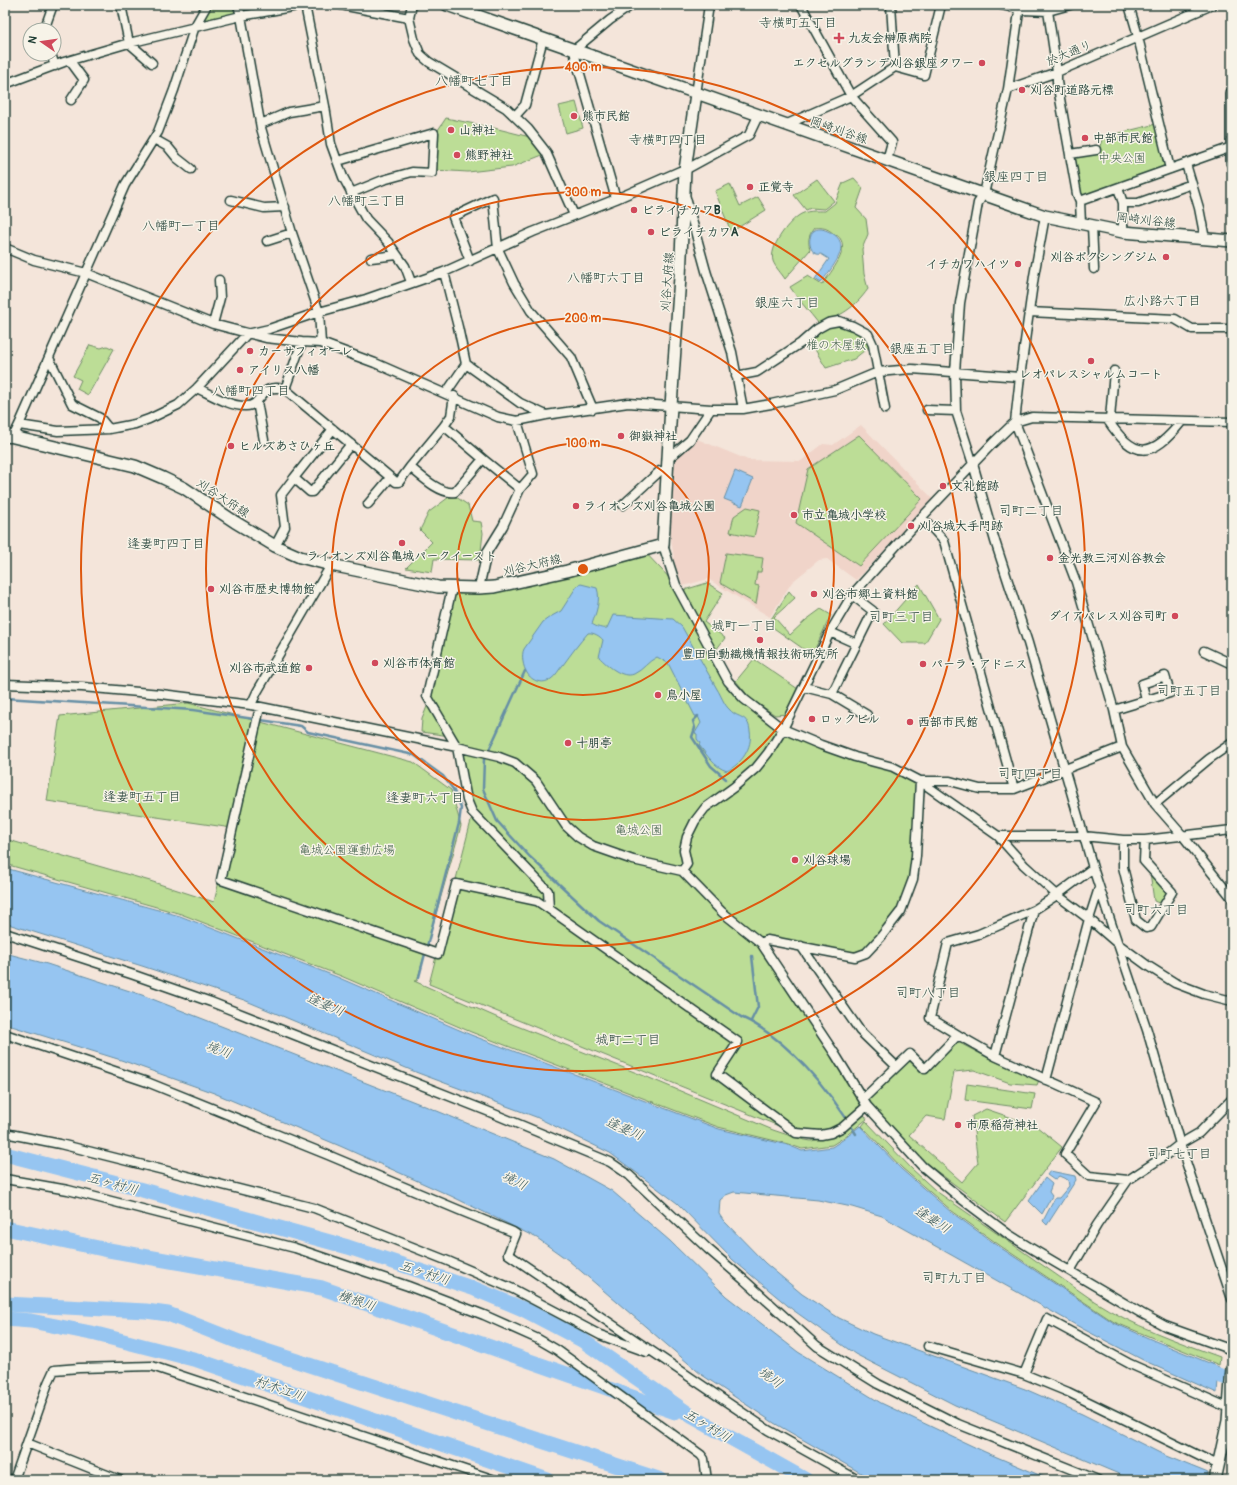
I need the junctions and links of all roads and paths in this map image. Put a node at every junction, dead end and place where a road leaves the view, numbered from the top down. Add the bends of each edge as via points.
1 (53, 5) edge
2 (121, 5) edge
3 (207, 5) edge
4 (238, 5) edge
5 (304, 5) edge
6 (341, 5) edge
7 (412, 5) edge
8 (447, 5) edge
9 (632, 5) edge
10 (709, 5) edge
11 (801, 5) edge
12 (891, 5) edge
13 (941, 5) edge
14 (1001, 5) edge
15 (1070, 5) edge
16 (1128, 5) edge
17 (1212, 5) edge
18 (1020, 7) edge
19 (1048, 11) junction
20 (241, 16) junction
21 (409, 18) junction
22 (47, 22) edge
23 (195, 26) junction
24 (1138, 37) junction
25 (543, 39) junction
26 (129, 43) junction
27 (574, 50) junction
28 (70, 61) junction
29 (54, 62) edge
30 (152, 63) dead end
31 (55, 66) junction
32 (895, 67) junction
33 (1057, 72) junction
34 (5, 84) edge
35 (1008, 89) junction
36 (1232, 93) edge
37 (696, 94) junction
38 (851, 96) junction
39 (71, 100) dead end
40 (325, 106) junction
41 (515, 116) junction
42 (758, 116) junction
43 (261, 124) junction
44 (785, 125) junction
45 (154, 139) junction
46 (1232, 147) edge
47 (1096, 150) dead end
48 (1070, 154) junction
49 (338, 160) junction
50 (887, 160) junction
51 (1232, 162) edge
52 (1186, 164) junction
53 (191, 169) dead end
54 (1170, 169) junction
55 (686, 170) junction
56 (1192, 184) junction
57 (1118, 188) junction
58 (684, 192) junction
59 (351, 193) junction
60 (984, 194) junction
61 (616, 199) junction
62 (231, 200) dead end
63 (1080, 201) junction
64 (1123, 202) junction
65 (285, 207) junction
66 (574, 215) junction
67 (1045, 216) junction
68 (1087, 225) junction
69 (1123, 232) junction
70 (292, 233) junction
71 (1205, 239) junction
72 (267, 241) dead end
73 (1232, 241) edge
74 (5, 248) edge
75 (498, 249) junction
76 (397, 256) junction
77 (371, 258) dead end
78 (470, 261) junction
79 (1094, 269) dead end
80 (444, 272) junction
81 (86, 273) junction
82 (219, 280) dead end
83 (411, 282) junction
84 (319, 312) junction
85 (1029, 312) junction
86 (213, 324) junction
87 (1232, 329) edge
88 (247, 334) junction
89 (302, 342) junction
90 (320, 343) junction
91 (49, 358) junction
92 (466, 364) junction
93 (1114, 371) dead end
94 (878, 372) junction
95 (955, 372) junction
96 (736, 376) junction
97 (1020, 377) junction
98 (197, 388) junction
99 (285, 389) junction
100 (450, 395) junction
101 (257, 402) junction
102 (671, 406) junction
103 (593, 409) junction
104 (711, 409) junction
105 (743, 409) junction
106 (885, 409) dead end
107 (927, 410) dead end
108 (956, 411) junction
109 (546, 415) junction
110 (1109, 419) junction
111 (517, 421) junction
112 (1182, 421) junction
113 (1015, 422) junction
114 (1232, 422) edge
115 (19, 425) junction
116 (444, 426) junction
117 (109, 429) junction
118 (333, 429) junction
119 (8, 437) edge
120 (264, 440) dead end
121 (351, 444) junction
122 (483, 459) junction
123 (668, 459) junction
124 (973, 464) junction
125 (410, 467) junction
126 (668, 471) junction
127 (294, 478) junction
128 (390, 478) junction
129 (520, 489) junction
130 (368, 504) dead end
131 (623, 505) dead end
132 (922, 517) junction
133 (663, 545) junction
134 (276, 546) junction
135 (331, 565) junction
136 (452, 588) junction
137 (479, 588) junction
138 (852, 595) junction
139 (830, 632) junction
140 (857, 644) junction
141 (1204, 651) dead end
142 (1232, 664) edge
143 (5, 684) edge
144 (804, 687) junction
145 (832, 694) junction
146 (1146, 700) dead end
147 (251, 705) junction
148 (260, 707) junction
149 (1114, 710) junction
150 (866, 715) dead end
151 (783, 729) junction
152 (1232, 743) edge
153 (458, 747) junction
154 (1122, 747) junction
155 (1065, 770) junction
156 (920, 781) junction
157 (1014, 789) junction
158 (1155, 804) junction
159 (1232, 830) edge
160 (998, 836) junction
161 (1083, 836) junction
162 (1183, 836) junction
163 (1123, 840) junction
164 (1145, 840) junction
165 (1093, 868) junction
166 (682, 872) junction
167 (1099, 888) junction
168 (1057, 895) junction
169 (1232, 898) edge
170 (549, 908) junction
171 (1034, 910) junction
172 (1089, 919) junction
173 (5, 933) edge
174 (761, 943) junction
175 (1118, 944) junction
176 (801, 946) junction
177 (1232, 1001) edge
178 (5, 1034) edge
179 (958, 1035) junction
180 (995, 1056) junction
181 (896, 1066) junction
182 (1046, 1080) junction
183 (1232, 1099) edge
184 (865, 1103) junction
185 (5, 1133) edge
186 (1180, 1144) junction
187 (5, 1179) edge
188 (1128, 1180) junction
189 (1070, 1271) junction
190 (1232, 1299) edge
191 (928, 1346) dead end
192 (1232, 1350) edge
193 (660, 1357) junction
194 (1232, 1368) edge
195 (1024, 1374) junction
196 (1229, 1408) junction
197 (1230, 1422) edge
198 (27, 1443) junction
199 (1217, 1472) edge
200 (14, 1480) edge
201 (120, 1480) edge
202 (495, 1480) edge
203 (707, 1480) edge
204 (858, 1480) edge
205 (1098, 1480) edge

1 - 22 street
2 - 26 street
3 - 23 street
4 - 20 street
5 - 20 street
5 - 40 street
6 - 21 street
7 - 21 street
8 - 25 main road, 岡崎刈谷線
9 - 27 street via 605,23
10 - 37 street
11 - 38 street
12 - 32 street
13 - 32 street via 924,75
14 - 18 street
15 - 19 street
16 - 24 street
17 - 24 street, 於大通り
18 - 19 street
18 - 35 street
19 - 33 street
20 - 23 street
20 - 43 street
21 - 41 street via 420,54
23 - 26 street
23 - 45 street via 174,90
24 - 33 street, 於大通り
24 - 54 street
25 - 27 main road, 岡崎刈谷線
25 - 41 street via 524,105
26 - 28 street
26 - 30 street
27 - 37 main road, 岡崎刈谷線
27 - 61 street
28 - 31 street
28 - 39 street via 84,80
29 - 31 street
31 - 34 street
32 - 38 street
33 - 35 street, 於大通り
33 - 48 street
35 - 60 street
36 - 46 main road
37 - 42 main road, 岡崎刈谷線
37 - 55 main road, 刈谷大府線
38 - 44 street
38 - 50 street via 892,142
40 - 43 street via 289,112
40 - 49 street via 331,144
41 - 66 street via 546,152
42 - 44 main road, 岡崎刈谷線
42 - 55 street via 748,135
43 - 65 street
44 - 50 main road, 岡崎刈谷線
45 - 53 street via 168,147
45 - 81 street via 125,185
46 - 51 main road
46 - 52 street
47 - 48 street
48 - 63 street via 1076,194
49 - 59 street
49 - 59 street via 434,133 432,173 412,172
50 - 60 main road, 岡崎刈谷線
52 - 54 street
52 - 56 street
54 - 57 street
55 - 58 main road, 刈谷大府線
55 - 61 street
56 - 64 street via 1138,203
56 - 71 street
57 - 63 street
57 - 64 street
58 - 96 street via 732,352
58 - 102 main road, 刈谷大府線
59 - 76 street via 366,219 388,242
60 - 67 main road, 岡崎刈谷線
60 - 95 street via 978,203 960,303
61 - 66 street
62 - 65 street via 264,208
63 - 68 street
64 - 69 street
65 - 70 street
66 - 75 street
67 - 68 main road, 岡崎刈谷線
67 - 85 street
68 - 69 main road, 岡崎刈谷線
68 - 79 street
69 - 71 main road, 岡崎刈谷線
70 - 72 street
70 - 84 street
71 - 73 main road, 岡崎刈谷線
74 - 81 street via 34,260
75 - 78 street
75 - 78 street via 493,198 453,216
75 - 103 street via 531,311 571,357
76 - 77 street
76 - 83 street via 405,266
78 - 80 street
80 - 83 street
80 - 92 street
81 - 86 street
81 - 91 street
82 - 86 street via 220,298
83 - 84 street via 366,299
84 - 88 street
84 - 90 street
85 - 87 street via 1175,319 1192,329
85 - 97 street
86 - 88 street
88 - 89 street
88 - 98 street
89 - 90 street
89 - 99 street
90 - 100 street
91 - 115 street
91 - 117 street via 72,404 100,418
92 - 100 street
92 - 109 street via 520,403
93 - 110 street
94 - 95 street via 912,369
94 - 96 street via 873,345 868,334 839,321 817,329 756,372
94 - 105 street via 836,390
94 - 106 street
95 - 97 street
95 - 108 street
96 - 105 street
97 - 113 street
98 - 101 street via 229,403 247,406
98 - 117 street via 178,405 163,412 135,424
99 - 101 street via 275,387 265,391
99 - 118 street
100 - 111 street via 498,417
100 - 116 street via 451,416
101 - 120 street
102 - 103 street via 628,403
102 - 104 street
102 - 123 main road, 刈谷大府線
103 - 109 street
104 - 105 street
104 - 123 street via 690,440
107 - 108 street
108 - 124 street
109 - 111 street
110 - 112 street
110 - 112 street via 1124,442 1136,450 1158,446
110 - 113 street via 1032,417
111 - 129 street via 533,474
112 - 114 street
113 - 124 street
113 - 149 street via 1076,582
115 - 117 street via 58,431
115 - 119 street
116 - 122 street
116 - 125 street
118 - 121 street
118 - 127 street
119 - 134 main road, 刈谷大府線 via 135,466 184,488
121 - 127 street via 312,492
121 - 128 street
122 - 125 street via 455,492 450,493 434,486
122 - 129 street
123 - 126 main road, 刈谷大府線
124 - 132 street
124 - 155 street
125 - 128 street via 399,482
126 - 131 street via 660,471
126 - 133 main road, 刈谷大府線
127 - 134 street via 281,495 285,527
128 - 130 street
129 - 137 street via 503,526 487,552
132 - 138 street
132 - 157 street via 944,541
133 - 137 main road, 刈谷大府線 via 534,579
133 - 151 street via 676,585 728,681 744,700
134 - 135 main road, 刈谷大府線 via 300,557
135 - 136 main road, 刈谷大府線
135 - 147 street
136 - 137 main road, 刈谷大府線
136 - 153 street via 427,696
138 - 139 street
138 - 140 street via 873,611
139 - 140 street
139 - 144 street
140 - 145 street
141 - 142 street
143 - 147 street via 82,687
144 - 145 street
144 - 151 street
145 - 150 street
146 - 149 street
147 - 148 street
148 - 153 street
148 - 170 street via 221,880 438,954 456,884 537,901
149 - 154 street
151 - 156 street via 848,755 893,767
151 - 166 street via 756,768 705,808 695,821 687,837 684,850 686,864
152 - 158 street
153 - 166 street via 515,763 536,782 566,826 593,846 633,860
153 - 170 street via 467,800 472,812 548,891
154 - 155 street
154 - 158 street
155 - 157 street
155 - 161 street
156 - 157 street via 950,781 980,789
156 - 160 street
156 - 176 street via 913,879 901,911 866,953 855,957
158 - 162 street
159 - 162 street
160 - 161 street
160 - 168 street via 1024,865
161 - 163 street
161 - 165 street
162 - 164 street
162 - 169 street
163 - 164 street
163 - 164 street via 1123,867 1136,920 1146,928 1151,927 1172,892 1144,861
165 - 167 street
165 - 168 street
166 - 174 street via 722,912
167 - 172 street
167 - 175 street
168 - 171 street
168 - 172 street
170 - 184 street via 738,1042 717,1074 796,1132 820,1135 830,1133 843,1127
171 - 179 street via 979,934 948,943 930,1018
171 - 180 street
172 - 175 street
172 - 182 street
173 - 205 street via 211,1002 610,1162 629,1175 817,1346 878,1384 958,1424
174 - 176 street via 767,940
174 - 184 street
175 - 177 street via 1175,983
175 - 186 street via 1147,1030
176 - 181 street via 860,1031
178 - 193 street via 147,1082 513,1232 516,1234 508,1254
179 - 180 street
179 - 181 street via 925,1069 910,1054
180 - 182 street
181 - 184 street
182 - 188 street via 1096,1102 1065,1154 1089,1176
183 - 186 street via 1199,1133
184 - 189 street via 922,1166 959,1197 1008,1234
185 - 193 street via 314,1208 448,1261 513,1289 600,1335
186 - 188 street
186 - 190 street
187 - 203 street via 68,1190 295,1248 484,1315 557,1350 701,1455
188 - 189 street
189 - 192 street via 1165,1326
191 - 195 street
193 - 204 street via 768,1430
194 - 196 main road
195 - 196 street via 1047,1319 1130,1364
195 - 199 street via 1068,1392
196 - 197 main road
197 - 199 main road
198 - 200 street
198 - 201 street
198 - 202 street via 54,1370 152,1366

